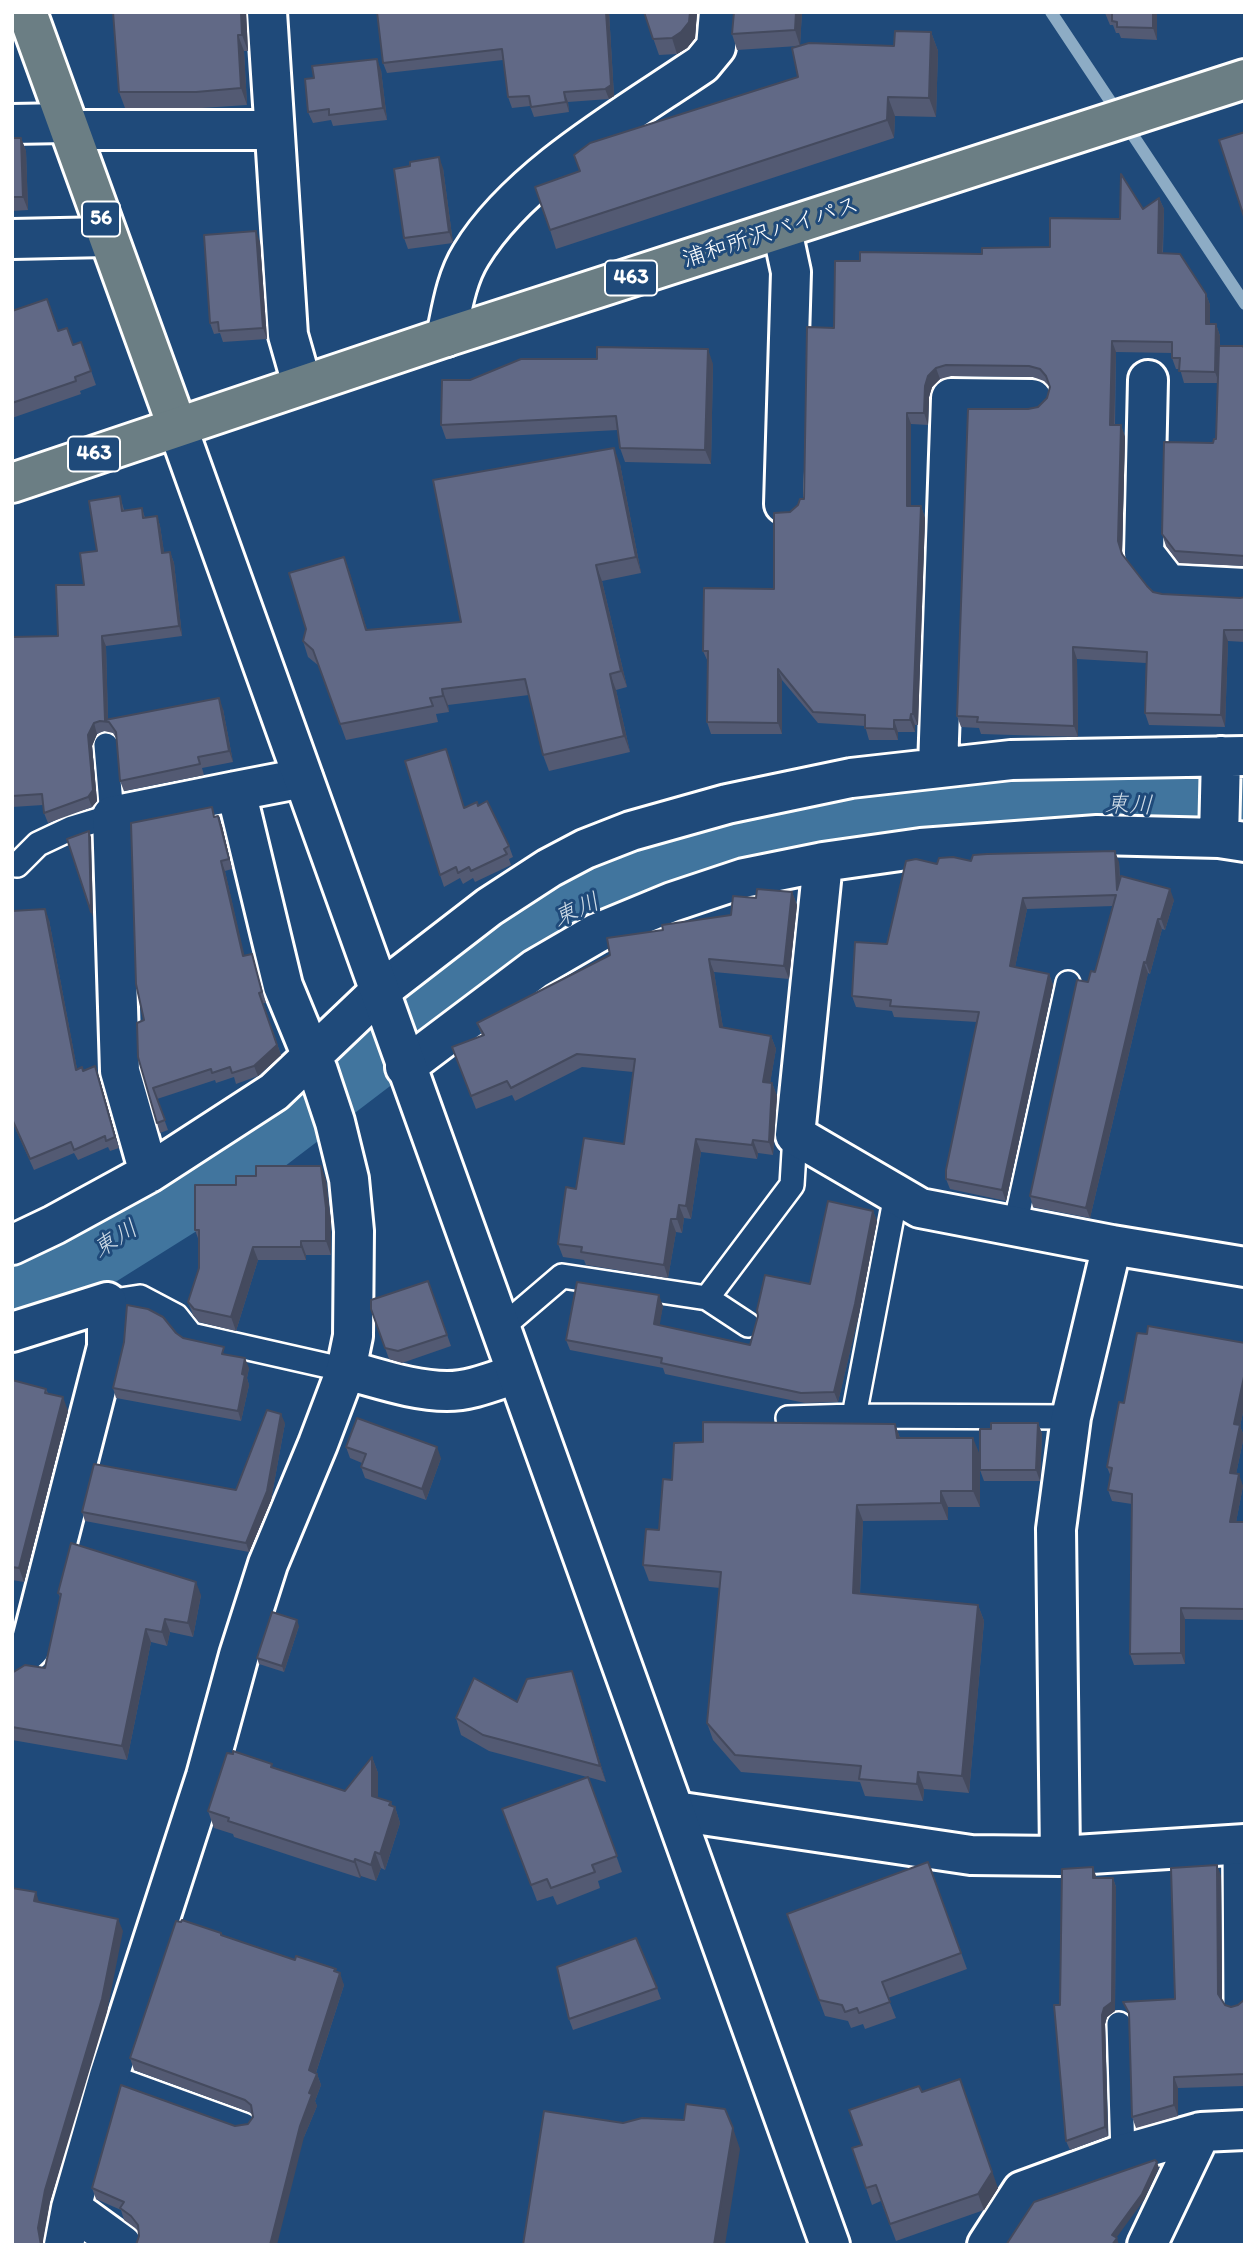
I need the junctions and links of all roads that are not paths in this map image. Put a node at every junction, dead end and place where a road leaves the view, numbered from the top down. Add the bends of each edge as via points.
1 (27, 12) edge
2 (267, 12) edge
3 (719, 12) edge
4 (1245, 79) edge
5 (12, 124) edge
6 (68, 127) junction
7 (274, 130) junction
8 (782, 230) junction
9 (108, 237) junction
10 (12, 239) edge
11 (446, 337) junction
12 (1149, 380) dead end
13 (302, 384) junction
14 (1032, 399) dead end
15 (177, 426) junction
16 (12, 483) edge
17 (784, 504) dead end
18 (1245, 588) edge
19 (106, 745) dead end
20 (1235, 758) edge
21 (938, 767) junction
22 (303, 778) junction
23 (236, 791) junction
24 (112, 816) junction
25 (1228, 835) edge
26 (823, 862) junction
27 (17, 865) dead end
28 (1068, 984) dead end
29 (382, 1000) junction
30 (404, 1063) junction
31 (315, 1064) junction
32 (795, 1135) junction
33 (149, 1173) junction
34 (896, 1195) junction
35 (1015, 1226) junction
36 (12, 1245) edge
37 (1112, 1245) junction
38 (1245, 1268) edge
39 (707, 1298) junction
40 (107, 1302) junction
41 (748, 1325) dead end
42 (500, 1329) junction
43 (12, 1332) edge
44 (346, 1370) junction
45 (516, 1374) junction
46 (854, 1416) junction
47 (1071, 1417) junction
48 (788, 1418) dead end
49 (12, 1665) edge
50 (675, 1811) junction
51 (1240, 1844) edge
52 (1060, 1856) junction
53 (1236, 2004) edge
54 (1119, 2024) dead end
55 (109, 2076) junction
56 (244, 2125) edge
57 (1245, 2130) edge
58 (1201, 2132) junction
59 (1123, 2154) junction
60 (71, 2208) junction
61 (64, 2245) edge
62 (122, 2245) edge
63 (830, 2245) edge
64 (987, 2245) edge
65 (1147, 2245) edge

1 - 6 main road, 56
2 - 7 street
3 - 11 street via 716,47 702,64 554,166 513,201 471,254 459,281
4 - 8 main road, 浦和所沢バイパス / 463
5 - 6 street
6 - 7 street
6 - 9 main road, 56
7 - 13 street via 288,335
8 - 11 main road, 浦和所沢バイパス / 463
8 - 17 street via 791,272
9 - 10 street
9 - 15 main road, 56
11 - 13 main road, 浦和所沢バイパス / 463
12 - 18 street via 1144,553 1168,584
13 - 15 main road, 浦和所沢バイパス / 463
14 - 21 street via 951,398
15 - 16 main road, 463
15 - 22 street
19 - 24 lane
20 - 21 street via 1010,760
20 - 25 street
21 - 29 street via 851,778 727,804 585,849 548,867 489,908
22 - 23 street
22 - 29 street
23 - 24 street
23 - 31 street via 283,986
24 - 27 lane via 38,844
24 - 33 street via 120,1071
25 - 26 street via 1097,835 921,848
26 - 30 street via 744,878 597,933 535,969
26 - 32 street
28 - 35 lane
29 - 30 street
29 - 31 street
30 - 42 street
31 - 33 street
31 - 44 street via 349,1179 354,1336
32 - 34 street
32 - 39 lane via 792,1185
33 - 36 street
34 - 35 street via 920,1208
34 - 46 lane
35 - 37 street
37 - 38 street
37 - 47 street
39 - 41 lane
39 - 42 lane via 562,1276
40 - 43 street
40 - 44 lane via 140,1297 176,1316 191,1335
40 - 49 street via 107,1347 30,1648
42 - 45 street
44 - 45 street via 422,1390 449,1392
44 - 55 street via 268,1564 206,1776
45 - 50 street
46 - 47 lane
46 - 48 lane
47 - 52 street via 1056,1529
50 - 52 street via 971,1855
50 - 63 street
51 - 52 street
51 - 53 lane
54 - 59 lane
55 - 56 lane
55 - 60 street
57 - 58 street
58 - 59 street
58 - 65 street
59 - 64 street via 1022,2191
60 - 61 street
60 - 62 street

